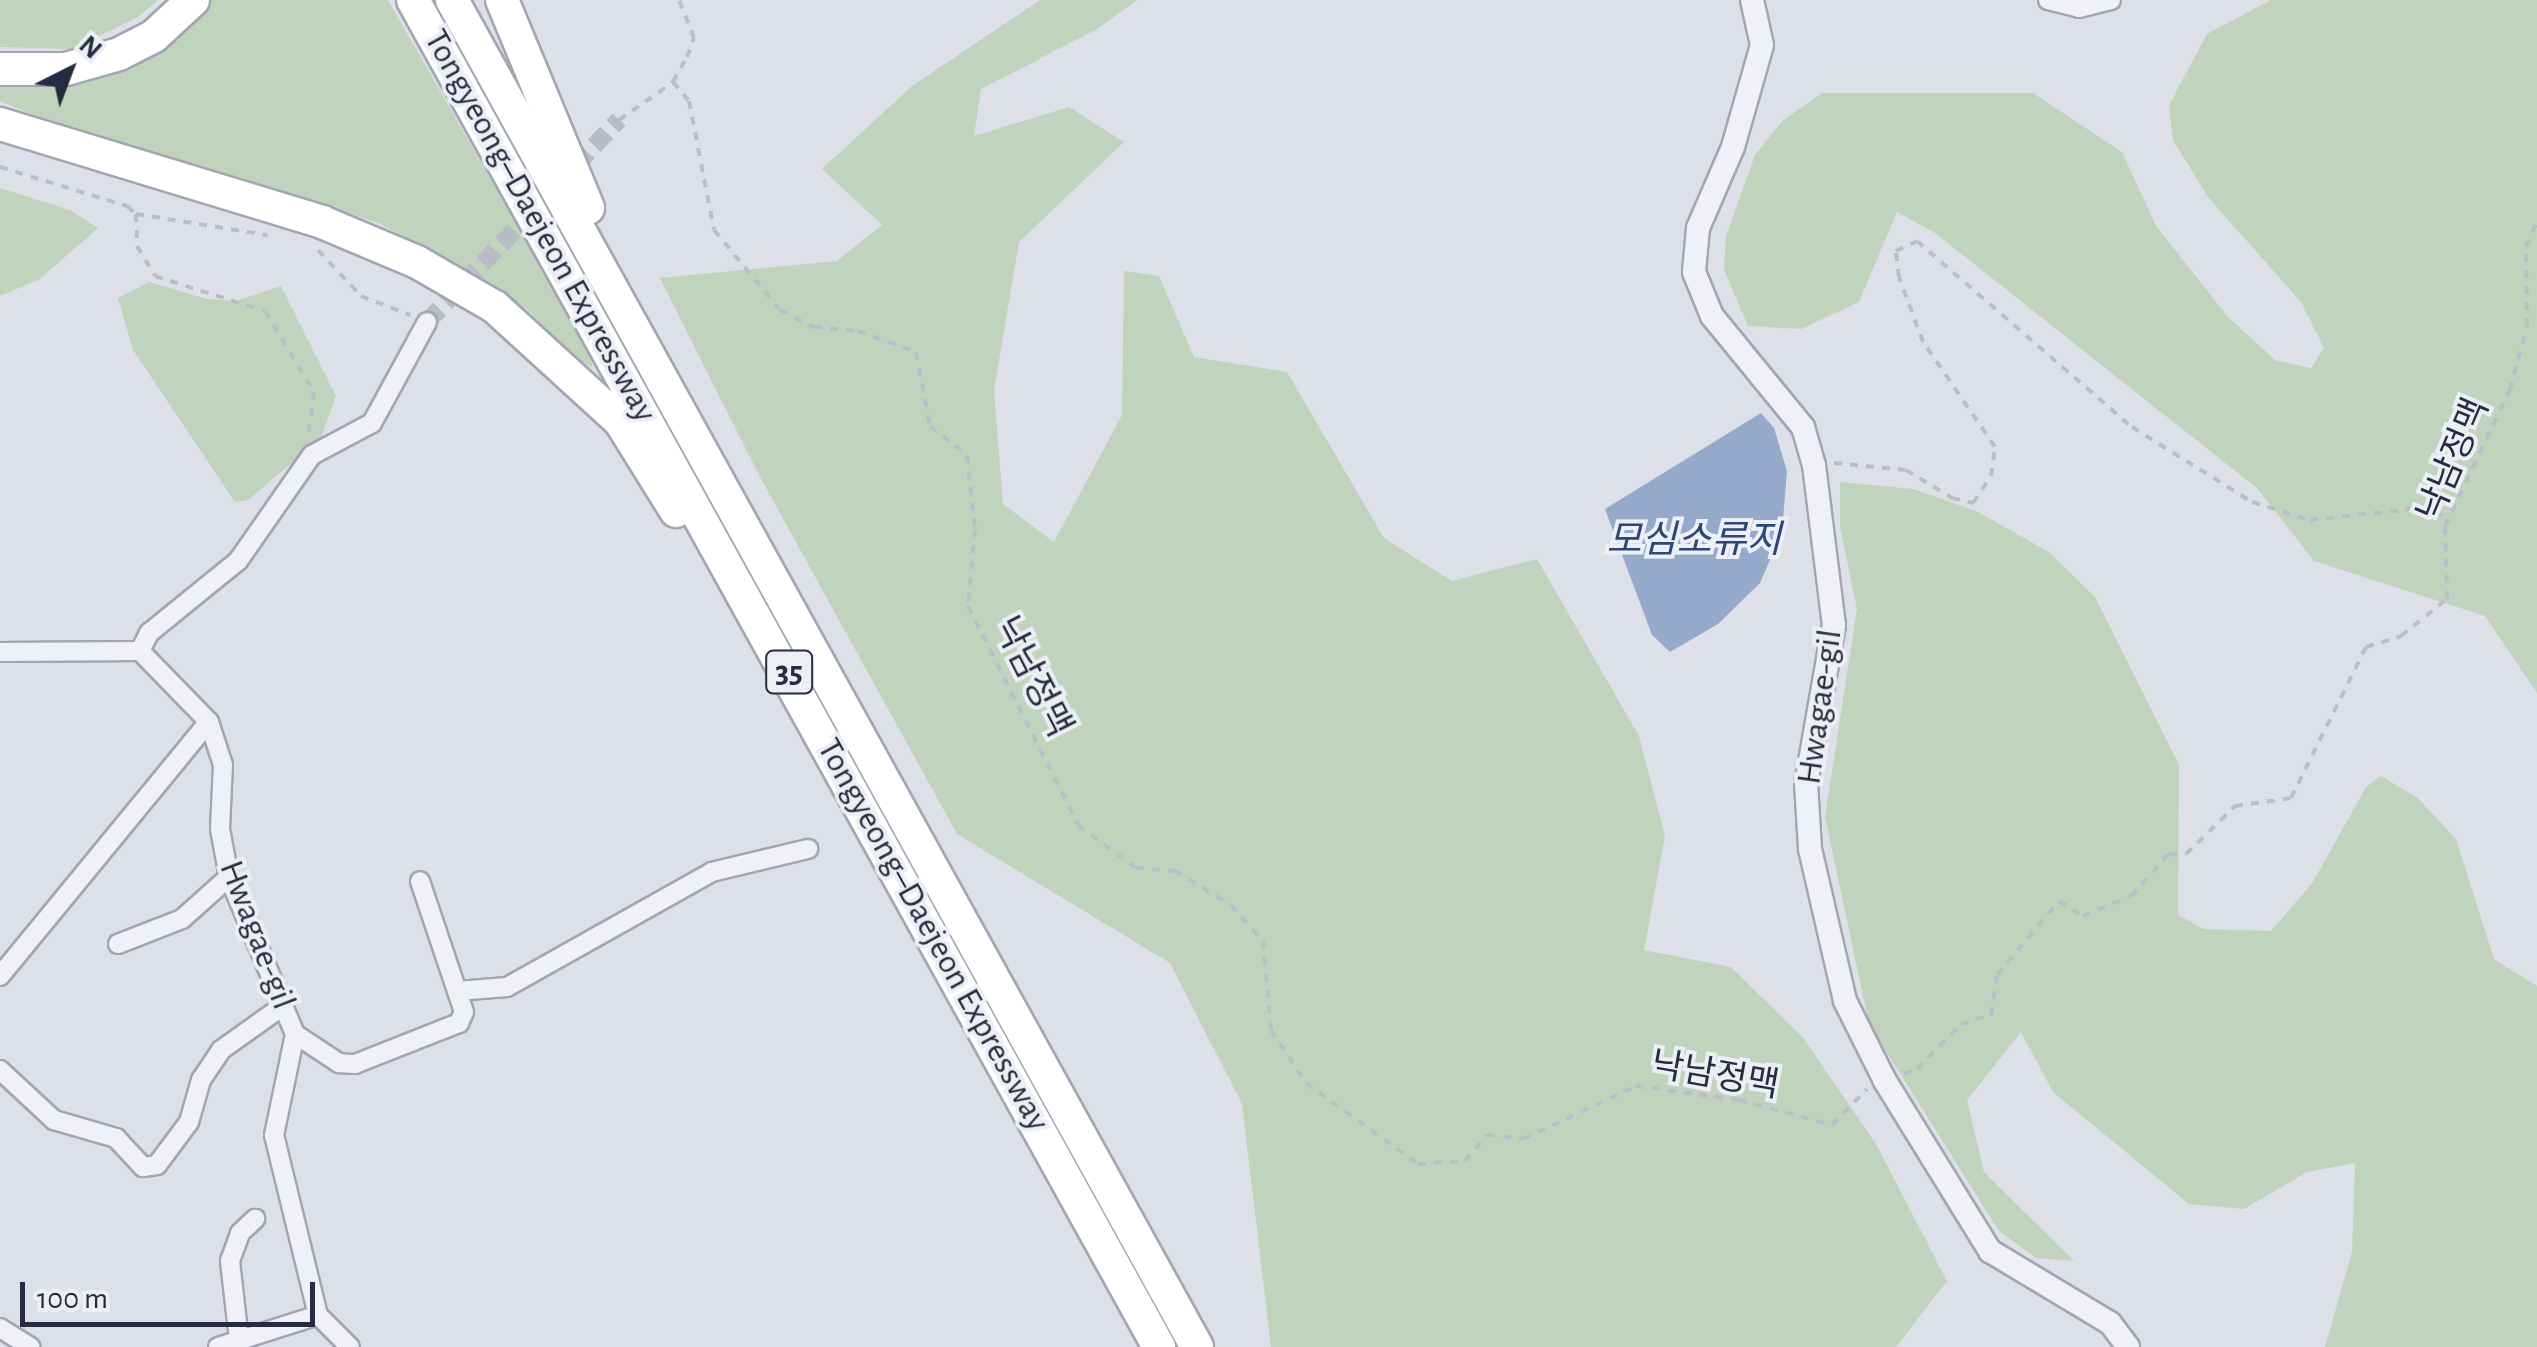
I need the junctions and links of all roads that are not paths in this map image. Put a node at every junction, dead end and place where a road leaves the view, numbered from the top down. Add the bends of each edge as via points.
1 (193, 0) edge
2 (413, 0) edge
3 (452, 0) edge
4 (502, 0) edge
5 (1752, 0) edge
6 (2048, 0) edge
7 (2111, 0) edge
8 (0, 69) edge
9 (0, 124) edge
10 (427, 322) tunnel mouth
11 (664, 382) junction
12 (140, 651) junction
13 (0, 652) edge
14 (208, 722) junction
15 (886, 848) junction
16 (808, 849) dead end
17 (229, 878) junction
18 (420, 881) dead end
19 (118, 944) dead end
20 (0, 976) edge
21 (457, 990) junction
22 (284, 1005) junction
23 (295, 1034) junction
24 (0, 1070) edge
25 (255, 1220) dead end
26 (318, 1315) junction
27 (0, 1328) edge
28 (239, 1340) junction
29 (30, 1347) edge
30 (218, 1347) edge
31 (350, 1347) edge
32 (1159, 1347) edge
33 (1197, 1347) edge
34 (2128, 1347) edge

1 - 8 highway via 154,36 118,54 66,69
2 - 15 highway, Tongyeong–Daejeon Expressway / 35
3 - 11 highway, Tongyeong–Daejeon Expressway / 35
4 - 11 highway
5 - 34 street, Hwagae-gil via 1762,45 1733,148 1698,228 1694,272 1712,316 1803,427 1814,465 1834,625 1806,782 1810,850 1844,1001 1990,1251 2110,1323
6 - 7 street via 2079,8
9 - 15 highway via 322,222 417,262 495,307 620,421
10 - 12 street via 372,423 312,456 238,561 150,633
11 - 33 highway, Tongyeong–Daejeon Expressway / 35
12 - 13 street
12 - 14 street, Hwagae-gil
14 - 17 street, Hwagae-gil via 223,766 220,830
14 - 20 street
15 - 32 highway, Tongyeong–Daejeon Expressway / 35
16 - 21 street via 712,872 506,987
17 - 19 street via 182,919
17 - 22 street, Hwagae-gil
18 - 21 street
21 - 23 street via 464,1012 459,1023 355,1064 339,1063
22 - 23 street, Hwagae-gil
22 - 24 street via 220,1050 201,1080 189,1122 157,1164 143,1167 116,1138 54,1120
23 - 26 street, Hwagae-gil via 274,1135
25 - 28 street via 240,1233 230,1261
26 - 28 street
26 - 31 street
27 - 29 street
28 - 30 street

